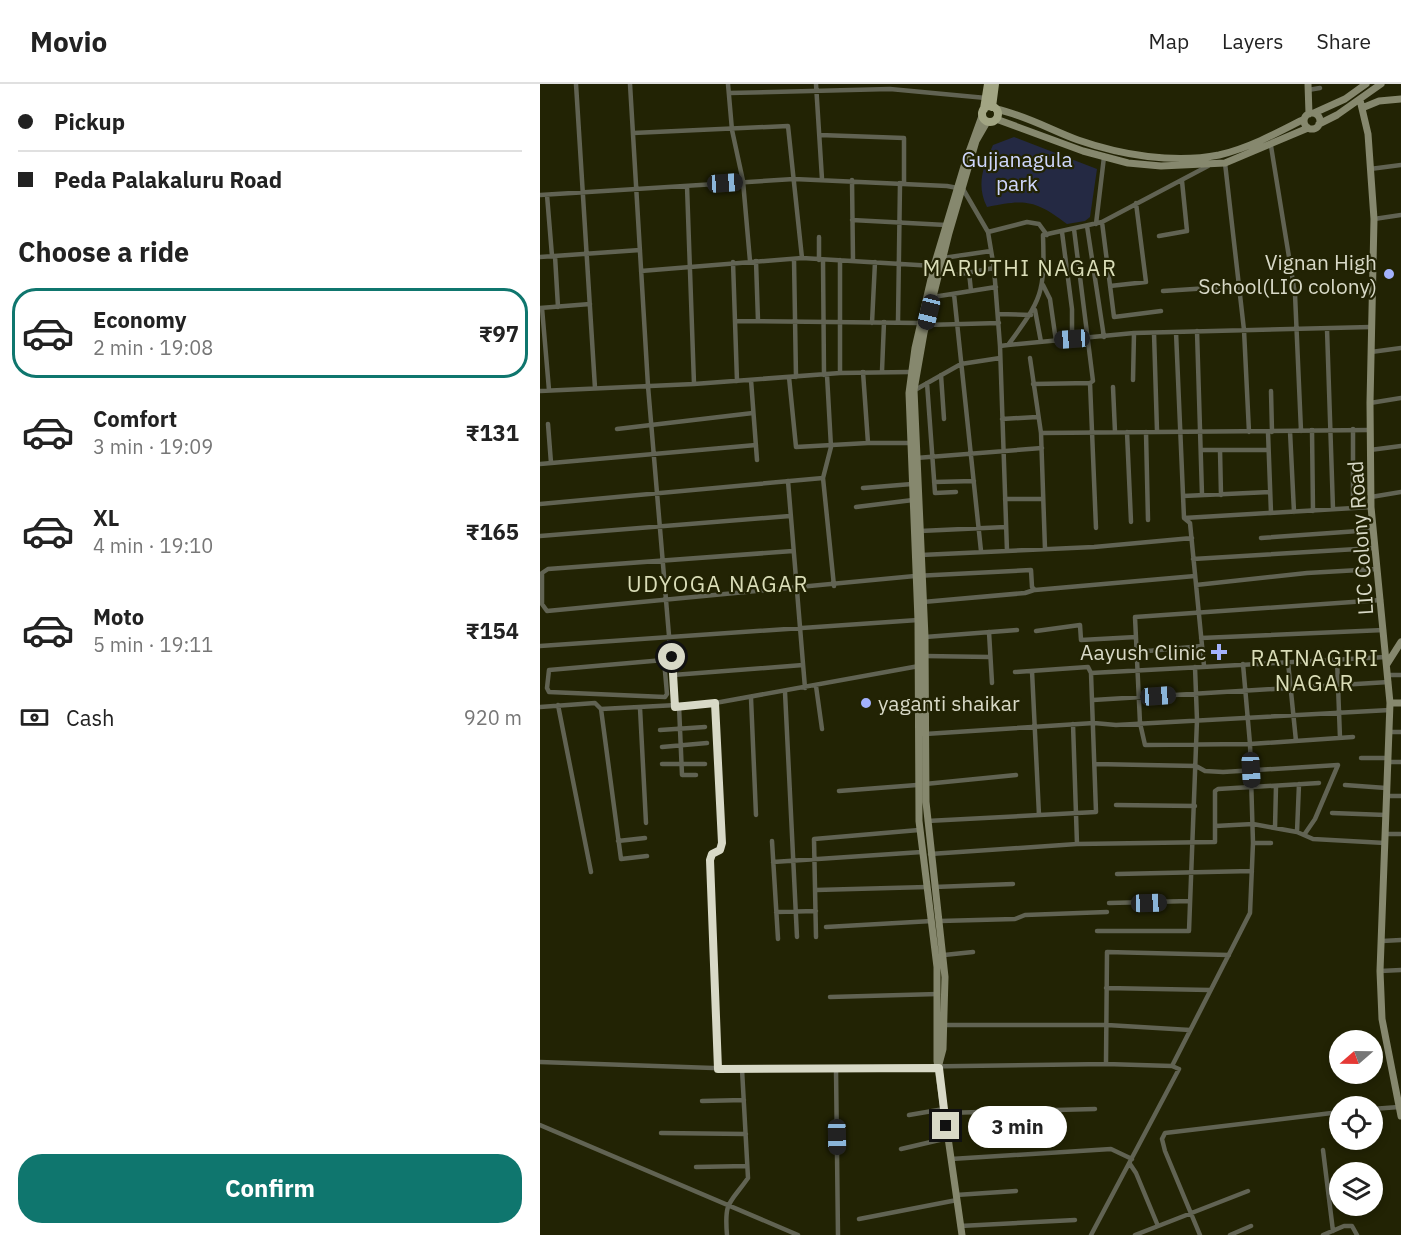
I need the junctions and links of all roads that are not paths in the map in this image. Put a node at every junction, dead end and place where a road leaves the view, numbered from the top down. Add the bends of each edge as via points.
1 (576, 84) edge
2 (630, 84) edge
3 (728, 84) edge
4 (912, 84) edge
5 (988, 84) edge
6 (995, 84) edge
7 (1365, 84) edge
8 (1381, 84) edge
9 (816, 87) edge
10 (1308, 87) edge
11 (1320, 88) dead end
12 (912, 91) junction
13 (729, 93) junction
14 (986, 98) junction
15 (1401, 99) edge
16 (1361, 104) junction
17 (988, 112) junction
18 (1309, 115) junction
19 (996, 119) joint
20 (1319, 124) junction
21 (1308, 128) junction
22 (732, 130) junction
23 (633, 133) junction
24 (820, 135) junction
25 (1271, 146) junction
26 (1104, 157) junction
27 (1225, 163) junction
28 (1401, 165) edge
29 (1208, 166) junction
30 (1370, 169) junction
31 (794, 179) junction
32 (822, 179) junction
33 (852, 180) junction
34 (743, 181) junction
35 (1182, 181) junction
36 (902, 183) junction
37 (687, 186) junction
38 (960, 188) junction
39 (637, 189) junction
40 (584, 192) junction
41 (540, 195) edge
42 (547, 195) junction
43 (1136, 203) junction
44 (1401, 216) edge
45 (1374, 219) junction
46 (852, 220) junction
47 (900, 222) junction
48 (1102, 222) junction
49 (1095, 224) junction
50 (946, 225) junction
51 (1087, 226) junction
52 (1074, 229) junction
53 (988, 232) junction
54 (1062, 232) junction
55 (1047, 235) junction
56 (1159, 236) dead end
57 (819, 237) dead end
58 (640, 250) junction
59 (991, 251) junction
60 (587, 254) junction
61 (554, 256) junction
62 (540, 257) edge
63 (801, 258) junction
64 (943, 258) junction
65 (794, 259) junction
66 (821, 260) junction
67 (840, 260) junction
68 (854, 260) junction
69 (750, 261) junction
70 (756, 261) junction
71 (733, 262) junction
72 (875, 262) junction
73 (899, 263) junction
74 (934, 266) junction
75 (691, 268) junction
76 (994, 268) junction
77 (642, 271) junction
78 (969, 272) junction
79 (955, 275) dead end
80 (1043, 285) junction
81 (1110, 286) junction
82 (1240, 286) junction
83 (996, 287) junction
84 (971, 291) junction
85 (1163, 291) dead end
86 (954, 294) junction
87 (933, 297) junction
88 (590, 304) junction
89 (558, 307) junction
90 (541, 308) edge
91 (1161, 311) dead end
92 (1033, 312) junction
93 (998, 314) junction
94 (735, 321) junction
95 (758, 321) junction
96 (795, 321) junction
97 (822, 322) junction
98 (839, 322) junction
99 (884, 322) junction
100 (898, 322) junction
101 (872, 323) junction
102 (999, 323) junction
103 (923, 324) junction
104 (957, 324) junction
105 (1371, 327) junction
106 (1297, 328) junction
107 (1327, 329) junction
108 (1244, 330) junction
109 (1197, 331) junction
110 (1176, 332) junction
111 (1134, 333) junction
112 (1154, 333) junction
113 (1104, 337) junction
114 (1072, 339) junction
115 (1088, 339) junction
116 (1056, 340) junction
117 (1041, 342) junction
118 (1008, 345) junction
119 (1000, 346) junction
120 (1401, 348) edge
121 (1371, 352) junction
122 (1000, 358) junction
123 (1030, 358) dead end
124 (961, 364) junction
125 (863, 372) junction
126 (882, 372) junction
127 (910, 372) junction
128 (840, 373) junction
129 (825, 375) junction
130 (941, 375) junction
131 (789, 377) junction
132 (796, 377) junction
133 (751, 380) junction
134 (1133, 380) dead end
135 (737, 381) junction
136 (927, 383) junction
137 (1090, 383) junction
138 (694, 384) junction
139 (1033, 384) junction
140 (648, 386) junction
141 (1113, 387) dead end
142 (595, 388) junction
143 (549, 390) junction
144 (911, 390) junction
145 (540, 391) edge
146 (1271, 391) dead end
147 (1401, 398) edge
148 (1370, 403) junction
149 (753, 413) junction
150 (1037, 417) junction
151 (944, 419) dead end
152 (1002, 419) junction
153 (548, 424) dead end
154 (652, 424) junction
155 (617, 429) dead end
156 (1330, 429) junction
157 (1353, 429) junction
158 (1312, 430) junction
159 (1370, 430) junction
160 (1094, 431) junction
161 (1157, 431) junction
162 (1290, 431) junction
163 (1301, 431) junction
164 (1115, 432) junction
165 (1127, 432) junction
166 (1146, 432) junction
167 (1179, 432) junction
168 (1201, 432) junction
169 (1249, 432) junction
170 (1270, 432) junction
171 (1041, 433) junction
172 (868, 443) junction
173 (909, 443) junction
174 (756, 445) junction
175 (1401, 446) edge
176 (831, 447) junction
177 (1042, 448) junction
178 (1003, 450) junction
179 (1201, 450) junction
180 (1220, 450) junction
181 (1268, 450) junction
182 (1370, 450) junction
183 (970, 453) junction
184 (654, 454) junction
185 (932, 456) junction
186 (916, 458) junction
187 (757, 460) dead end
188 (540, 464) edge
189 (551, 464) junction
190 (823, 478) junction
191 (788, 481) junction
192 (974, 481) junction
193 (934, 482) junction
194 (912, 484) junction
195 (863, 488) dead end
196 (658, 492) junction
197 (956, 492) dead end
198 (1270, 492) junction
199 (1401, 492) edge
200 (1202, 495) junction
201 (1221, 495) junction
202 (1183, 496) junction
203 (1371, 497) junction
204 (1005, 499) junction
205 (1043, 499) junction
206 (913, 500) junction
207 (540, 504) edge
208 (856, 507) dead end
209 (1371, 507) junction
210 (1353, 508) junction
211 (1333, 509) junction
212 (1314, 511) junction
213 (1294, 512) junction
214 (1271, 513) junction
215 (790, 516) junction
216 (1184, 518) junction
217 (1148, 520) dead end
218 (1131, 522) dead end
219 (661, 526) junction
220 (1006, 527) junction
221 (979, 528) junction
222 (1096, 528) dead end
223 (1373, 530) junction
224 (920, 531) junction
225 (540, 536) edge
226 (1191, 538) junction
227 (1261, 538) dead end
228 (1374, 548) junction
229 (1045, 549) junction
230 (793, 551) junction
231 (981, 551) junction
232 (1007, 551) junction
233 (921, 555) junction
234 (1193, 559) junction
235 (664, 562) junction
236 (1377, 570) junction
237 (919, 576) junction
238 (1195, 576) junction
239 (540, 582) edge
240 (1196, 585) junction
241 (834, 586) junction
242 (796, 590) junction
243 (1034, 590) junction
244 (667, 599) junction
245 (1381, 600) junction
246 (923, 602) junction
247 (540, 611) edge
248 (547, 611) junction
249 (1199, 612) junction
250 (918, 620) junction
251 (800, 628) junction
252 (1017, 630) dead end
253 (1384, 630) junction
254 (1036, 631) dead end
255 (989, 632) junction
256 (925, 637) junction
257 (1136, 637) junction
258 (670, 638) junction
259 (1201, 638) junction
260 (1401, 642) edge
261 (540, 646) edge
262 (1202, 646) junction
263 (1137, 652) junction
264 (925, 656) junction
265 (672, 657) junction
266 (990, 657) junction
267 (1336, 659) junction
268 (664, 660) junction
269 (1387, 660) junction
270 (1288, 662) junction
271 (1243, 664) junction
272 (803, 666) junction
273 (921, 666) junction
274 (1204, 666) junction
275 (1195, 667) junction
276 (1032, 671) junction
277 (1015, 672) dead end
278 (1137, 672) junction
279 (1091, 673) junction
280 (673, 675) junction
281 (1401, 675) edge
282 (1390, 679) junction
283 (992, 683) dead end
284 (1338, 685) junction
285 (816, 686) junction
286 (805, 688) junction
287 (1291, 688) junction
288 (1245, 691) junction
289 (785, 692) junction
290 (1196, 694) junction
291 (1139, 697) junction
292 (751, 698) junction
293 (1093, 700) junction
294 (715, 703) junction
295 (1401, 703) edge
296 (558, 705) junction
297 (1390, 706) junction
298 (540, 707) edge
299 (677, 707) junction
300 (640, 708) junction
301 (602, 709) junction
302 (1339, 712) junction
303 (1293, 714) junction
304 (1247, 717) junction
305 (1197, 720) junction
306 (1094, 723) junction
307 (1140, 723) junction
308 (1073, 724) junction
309 (1035, 727) junction
310 (681, 728) junction
311 (705, 728) dead end
312 (822, 729) dead end
313 (660, 730) dead end
314 (1389, 732) junction
315 (1401, 732) edge
316 (925, 734) junction
317 (1353, 737) dead end
318 (1340, 738) junction
319 (1296, 741) junction
320 (707, 743) dead end
321 (1250, 744) junction
322 (681, 745) junction
323 (1196, 746) junction
324 (662, 747) dead end
325 (1361, 758) dead end
326 (1387, 760) junction
327 (1401, 762) edge
328 (662, 764) dead end
329 (682, 764) junction
330 (705, 764) dead end
331 (1095, 764) junction
332 (1196, 766) junction
333 (1251, 770) junction
334 (696, 775) dead end
335 (1016, 775) dead end
336 (1319, 783) dead end
337 (925, 784) junction
338 (1299, 784) junction
339 (917, 785) junction
340 (1345, 785) dead end
341 (1276, 786) junction
342 (1252, 787) junction
343 (839, 791) dead end
344 (1386, 792) junction
345 (1401, 796) edge
346 (1116, 805) dead end
347 (1195, 806) junction
348 (1076, 813) junction
349 (1332, 813) dead end
350 (756, 815) dead end
351 (1039, 815) junction
352 (1386, 815) junction
353 (927, 821) junction
354 (646, 823) dead end
355 (1253, 824) junction
356 (1215, 826) junction
357 (1275, 828) junction
358 (920, 830) junction
359 (1298, 832) junction
360 (1385, 834) junction
361 (1401, 834) edge
362 (1304, 835) junction
363 (645, 838) dead end
364 (618, 841) junction
365 (772, 841) dead end
366 (1193, 842) junction
367 (1253, 843) junction
368 (1271, 843) dead end
369 (1385, 843) junction
370 (1077, 844) junction
371 (922, 852) junction
372 (930, 854) junction
373 (647, 856) dead end
374 (815, 860) junction
375 (773, 861) junction
376 (794, 861) junction
377 (1252, 871) junction
378 (591, 872) dead end
379 (1191, 872) junction
380 (1117, 874) dead end
381 (1012, 884) dead end
382 (930, 887) junction
383 (816, 890) junction
384 (1190, 902) junction
385 (1109, 903) dead end
386 (816, 910) junction
387 (796, 911) junction
388 (776, 912) junction
389 (1107, 912) dead end
390 (936, 921) junction
391 (825, 927) dead end
392 (1097, 931) dead end
393 (797, 937) dead end
394 (816, 937) dead end
395 (777, 939) dead end
396 (1401, 940) edge
397 (1382, 941) junction
398 (973, 952) dead end
399 (944, 955) junction
400 (1229, 955) junction
401 (1401, 970) edge
402 (1380, 971) junction
403 (1106, 988) junction
404 (1210, 990) junction
405 (938, 994) junction
406 (830, 997) dead end
407 (1107, 1024) junction
408 (945, 1025) junction
409 (1190, 1030) junction
410 (540, 1062) edge
411 (1106, 1064) junction
412 (939, 1066) junction
413 (1172, 1066) junction
414 (718, 1069) junction
415 (836, 1069) junction
416 (742, 1070) junction
417 (744, 1100) junction
418 (702, 1101) dead end
419 (1399, 1107) junction
420 (1383, 1108) edge
421 (1095, 1109) dead end
422 (944, 1112) junction
423 (1329, 1113) edge
424 (909, 1115) dead end
425 (1401, 1116) edge
426 (540, 1125) edge
427 (661, 1133) dead end
428 (746, 1134) junction
429 (948, 1138) junction
430 (901, 1149) dead end
431 (1323, 1150) dead end
432 (951, 1159) junction
433 (1131, 1161) junction
434 (747, 1166) junction
435 (696, 1167) dead end
436 (1016, 1191) dead end
437 (1248, 1191) dead end
438 (956, 1198) junction
439 (728, 1206) junction
440 (1191, 1213) junction
441 (859, 1219) dead end
442 (1075, 1220) dead end
443 (960, 1226) junction
444 (1158, 1226) junction
445 (1251, 1226) dead end
446 (1333, 1231) junction
447 (728, 1235) edge
448 (798, 1235) edge
449 (838, 1235) edge
450 (962, 1235) edge
451 (1091, 1235) edge
452 (1135, 1235) edge
453 (1200, 1235) edge
454 (1230, 1235) edge
455 (1323, 1235) edge
456 (1357, 1235) edge

1 - 40 street
2 - 23 street
3 - 13 street
4 - 12 street
5 - 14 main road
6 - 17 main road
7 - 18 main road via 1337,104
8 - 16 main road
9 - 12 street
9 - 13 street
9 - 24 street
10 - 11 street
10 - 18 main road
12 - 14 street
13 - 22 street
14 - 17 main road
15 - 16 main road
16 - 20 main road
16 - 30 main road, LIC Colony Road
17 - 18 main road via 1026,118 1086,142 1167,157 1228,152
17 - 19 main road
17 - 38 main road
18 - 20 main road via 1318,117
18 - 21 main road
19 - 26 main road
20 - 21 main road
21 - 25 main road
22 - 23 street
22 - 31 street via 788,126
22 - 34 street
23 - 39 street
24 - 32 street
24 - 36 street via 904,138
25 - 27 main road
25 - 106 street
26 - 29 main road via 1146,165
26 - 49 street
27 - 29 main road
27 - 82 street
28 - 30 street
29 - 35 street
30 - 45 main road, LIC Colony Road
31 - 32 street
31 - 34 street
31 - 63 street
32 - 33 street
33 - 36 street
33 - 46 street
34 - 37 street
34 - 69 street
35 - 43 street
35 - 56 street via 1187,231
36 - 38 street
36 - 47 street
37 - 39 street
37 - 75 street
38 - 50 main road
38 - 53 street
38 - 64 main road
39 - 40 street
39 - 58 street
40 - 42 street
40 - 60 street
41 - 42 street
42 - 61 street
43 - 48 street
43 - 81 street via 1146,282
44 - 45 street
45 - 105 main road, LIC Colony Road
46 - 47 street
46 - 68 street
47 - 50 street
47 - 73 street
48 - 49 street
48 - 81 street
49 - 51 street
50 - 74 main road
51 - 52 street
51 - 113 street
52 - 54 street
52 - 115 street
53 - 55 street via 1027,222 1039,224
53 - 59 street
54 - 55 street
54 - 114 street
55 - 80 street via 1043,235
57 - 66 street
58 - 60 street
58 - 77 street
59 - 64 street
59 - 76 street
60 - 61 street
60 - 88 street
61 - 62 street
61 - 89 street
63 - 65 street
63 - 66 street
64 - 87 main road
65 - 70 street
65 - 96 street
66 - 67 street
66 - 97 street
67 - 68 street
67 - 98 street
68 - 72 street
69 - 70 street
69 - 71 street
70 - 95 street
71 - 75 street
71 - 94 street
72 - 73 street
72 - 101 street
73 - 74 street
73 - 100 street
74 - 103 main road
75 - 77 street
75 - 138 street
76 - 78 street
76 - 83 street
77 - 140 street
78 - 79 street
78 - 84 street
80 - 92 street
80 - 116 street via 1050,299
81 - 91 street via 1114,317
82 - 85 street
82 - 108 street
83 - 84 street
83 - 93 street
84 - 86 street
86 - 87 street
86 - 104 street
87 - 103 main road
88 - 89 street
88 - 142 street
89 - 90 street
90 - 143 street
92 - 93 street
92 - 117 street
92 - 118 street
93 - 102 street
94 - 95 street
94 - 135 street
95 - 96 street
96 - 97 street
96 - 132 street
97 - 98 street
97 - 129 street
98 - 101 street
98 - 128 street
99 - 100 street
99 - 101 street
99 - 126 street
100 - 103 street
102 - 104 street
102 - 119 street
103 - 104 street
103 - 127 main road
103 - 144 main road
104 - 124 street
105 - 107 street
105 - 121 main road, LIC Colony Road
106 - 107 street
106 - 108 street
106 - 163 street
107 - 156 street
108 - 109 street
108 - 169 street
109 - 110 street
109 - 168 street
110 - 112 street
110 - 167 street
111 - 112 street
111 - 113 street
111 - 134 street
112 - 161 street
113 - 115 street
114 - 115 street
114 - 116 street
115 - 137 street via 1093,381
116 - 117 street
117 - 118 street
118 - 119 street
119 - 122 street
120 - 121 street
121 - 148 main road, LIC Colony Road
122 - 124 street
122 - 152 street
123 - 139 street
124 - 130 street
124 - 183 street
125 - 126 street
125 - 128 street
125 - 172 street
126 - 127 street
127 - 144 main road
128 - 129 street
129 - 132 street
129 - 176 street
130 - 136 street
130 - 151 street
131 - 132 street
131 - 133 street
131 - 176 street via 796,447
133 - 135 street
133 - 149 street
135 - 138 street
136 - 144 street
136 - 185 street
137 - 139 street
137 - 160 street
138 - 140 street
139 - 150 street
140 - 142 street
140 - 154 street
141 - 164 street
142 - 143 street
143 - 145 street
144 - 173 main road
144 - 186 main road
146 - 170 street
147 - 148 street
148 - 159 main road, LIC Colony Road
149 - 154 street
149 - 174 street
150 - 152 street
150 - 171 street
152 - 178 street
153 - 189 street
154 - 155 street
154 - 184 street
156 - 157 street
156 - 158 street
156 - 211 street
157 - 159 street
157 - 210 street
158 - 163 street
158 - 212 street
159 - 182 main road, LIC Colony Road
160 - 164 street
160 - 171 street
160 - 222 street
161 - 166 street
161 - 167 street
162 - 163 street
162 - 170 street
162 - 213 street
164 - 165 street
165 - 166 street
165 - 218 street
166 - 217 street
167 - 168 street
167 - 202 street
168 - 169 street
168 - 179 street
169 - 170 street
170 - 181 street
171 - 177 street
172 - 173 street
172 - 176 street
173 - 194 main road
174 - 184 street
174 - 187 street
175 - 182 street
176 - 190 street
177 - 178 street
177 - 205 street
178 - 183 street
178 - 204 street
179 - 180 street
179 - 200 street
180 - 181 street
180 - 201 street
181 - 198 street
182 - 203 main road, LIC Colony Road
183 - 185 street
183 - 192 street
184 - 189 street
184 - 196 street
185 - 186 street
185 - 193 street
186 - 224 main road
188 - 189 street
190 - 191 street
190 - 241 street
191 - 196 street
191 - 215 street
192 - 193 street
192 - 221 street
193 - 197 street via 938,495
194 - 195 street
194 - 206 main road
196 - 207 street
196 - 219 street
198 - 201 street
198 - 214 street
199 - 203 street
200 - 201 street
200 - 202 street
202 - 216 street
203 - 209 main road, LIC Colony Road
204 - 205 street
204 - 220 street
205 - 229 street
206 - 208 street
206 - 237 main road
209 - 210 street
209 - 223 main road, LIC Colony Road
210 - 211 street
211 - 212 street
212 - 213 street
213 - 214 street
214 - 216 street
215 - 219 street
215 - 230 street
216 - 226 street via 1190,523
219 - 225 street
219 - 235 street
220 - 221 street
220 - 232 street
221 - 224 street
221 - 231 street
223 - 227 street
223 - 228 main road, LIC Colony Road
224 - 233 main road
226 - 229 street
226 - 234 street
228 - 234 street
228 - 236 main road, LIC Colony Road
229 - 232 street
230 - 235 street
230 - 242 street
231 - 232 street
231 - 233 street
233 - 237 main road
234 - 238 street
235 - 239 street via 548,569 542,573
235 - 244 street
236 - 240 street
236 - 245 main road, LIC Colony Road
237 - 241 street
237 - 243 street via 1031,570
237 - 246 main road
237 - 250 main road
238 - 240 street
238 - 243 street
239 - 248 street via 542,604
240 - 249 street
241 - 242 street
242 - 244 street
242 - 251 street
243 - 246 street via 1025,594
244 - 248 street
244 - 258 street
245 - 249 street
245 - 253 main road, LIC Colony Road
246 - 256 main road
247 - 248 street
249 - 257 street via 1135,617
249 - 259 street
250 - 251 street
250 - 273 main road
251 - 258 street
251 - 272 street
252 - 255 street
253 - 259 street
253 - 269 main road, LIC Colony Road
254 - 257 street via 1080,625 1082,640
255 - 256 street
255 - 266 street
256 - 264 main road
257 - 263 street
258 - 261 street
258 - 265 street
259 - 262 street
260 - 269 main road
262 - 263 street
262 - 274 street
263 - 278 street
264 - 266 street
264 - 273 main road
265 - 268 street
265 - 280 street
266 - 283 street
267 - 269 street
267 - 270 street
267 - 284 street
268 - 268 street via 549,669 547,688 549,692 664,697
269 - 282 main road, LIC Colony Road
270 - 271 street
270 - 287 street
271 - 274 street
271 - 288 street
272 - 280 street
272 - 286 street
273 - 285 street
273 - 316 main road
273 - 339 main road
274 - 275 street
275 - 278 street
275 - 290 street
276 - 277 street
276 - 279 street via 1088,667
276 - 309 street
278 - 279 street
278 - 291 street
279 - 293 street
280 - 299 street
281 - 282 street
282 - 284 street
282 - 297 main road, LIC Colony Road
284 - 287 street
284 - 302 street
285 - 286 street
285 - 312 street
286 - 289 street
287 - 288 street
287 - 303 street
288 - 290 street
288 - 304 street
289 - 292 street
289 - 376 street
290 - 291 street
290 - 305 street
291 - 293 street
291 - 307 street
292 - 294 street
292 - 350 street
293 - 306 street
294 - 299 street
294 - 414 street via 722,843 710,860
295 - 297 main road
296 - 298 street
296 - 301 street via 595,703
296 - 378 street
297 - 302 street
297 - 314 main road, LIC Colony Road
299 - 300 street
299 - 310 street
300 - 301 street
300 - 354 street
301 - 364 street
302 - 303 street
302 - 318 street
303 - 304 street
303 - 319 street
304 - 305 street
304 - 321 street
305 - 307 street
305 - 323 street
306 - 307 street
306 - 308 street
306 - 331 street
307 - 323 street via 1145,745
308 - 309 street
308 - 348 street
309 - 316 street
309 - 351 street
310 - 311 street
310 - 313 street
310 - 322 street
314 - 315 street
314 - 326 main road, LIC Colony Road
316 - 337 main road
317 - 318 street
318 - 319 street
319 - 321 street
320 - 322 street
321 - 323 street
321 - 333 street
322 - 324 street
322 - 329 street
323 - 332 street
325 - 326 street
326 - 327 street
326 - 344 main road, LIC Colony Road
328 - 329 street
329 - 330 street
329 - 334 street via 682,775
331 - 332 street
331 - 348 street via 1096,812
332 - 333 street via 1215,772
332 - 347 street
333 - 342 street
333 - 362 street via 1338,765
335 - 337 street
336 - 338 street
337 - 353 main road
338 - 341 street
338 - 359 street
339 - 343 street
339 - 358 main road
340 - 344 street
341 - 342 street
341 - 357 street
342 - 355 street
342 - 356 street via 1215,791
344 - 345 street
344 - 352 main road, LIC Colony Road
346 - 347 street
347 - 366 street
348 - 351 street
348 - 370 street
349 - 352 street
351 - 353 street
352 - 360 main road, LIC Colony Road
353 - 372 main road
355 - 356 street
355 - 357 street
355 - 367 street
356 - 366 street via 1215,842
357 - 359 street
358 - 371 main road
358 - 374 street via 814,839
359 - 362 street
360 - 361 street
360 - 369 main road, LIC Colony Road
362 - 369 street via 1313,839
363 - 364 street
364 - 373 street via 621,859
365 - 375 street
366 - 370 street
366 - 379 street
367 - 368 street
367 - 377 street
369 - 397 main road, LIC Colony Road
370 - 372 street
371 - 374 street
371 - 382 main road
372 - 382 main road
374 - 376 street
374 - 383 street
375 - 376 street
375 - 388 street
376 - 387 street
377 - 379 street
377 - 400 street via 1250,913
379 - 380 street
379 - 384 street
381 - 382 street
382 - 383 street
382 - 390 main road
383 - 386 street
384 - 385 street
384 - 392 street via 1189,931
386 - 387 street
386 - 394 street
387 - 388 street
387 - 393 street
388 - 395 street
389 - 390 street
390 - 391 street
390 - 399 main road
390 - 405 main road
396 - 397 street
397 - 402 main road, LIC Colony Road
398 - 399 street
399 - 408 main road
400 - 403 street via 1107,952
400 - 404 street
401 - 402 street
402 - 419 main road, LIC Colony Road via 1382,1019
403 - 404 street
403 - 407 street
404 - 409 street
405 - 406 street
405 - 412 main road
407 - 408 street
407 - 409 street
407 - 411 street
408 - 412 main road
409 - 413 street
410 - 414 street
411 - 412 street
411 - 413 street
412 - 415 street
412 - 422 main road
413 - 433 street via 1179,1069
414 - 416 street
415 - 416 street
415 - 449 street
416 - 417 street
417 - 418 street
417 - 428 street
419 - 420 street
419 - 425 main road, LIC Colony Road
421 - 422 street
422 - 424 street
422 - 429 main road
423 - 440 street via 1165,1133 1165,1151
426 - 439 street
427 - 428 street
428 - 434 street
429 - 430 street
429 - 432 main road
431 - 446 street
432 - 433 street via 1111,1149
432 - 438 main road
433 - 444 street
433 - 451 street
434 - 435 street
434 - 439 street via 748,1179
436 - 438 street
437 - 440 street
438 - 441 street
438 - 443 main road
439 - 447 street
439 - 448 street
440 - 444 street
440 - 453 street
442 - 443 street
443 - 450 main road
444 - 452 street
445 - 454 street
446 - 455 street
446 - 456 street via 1352,1226

